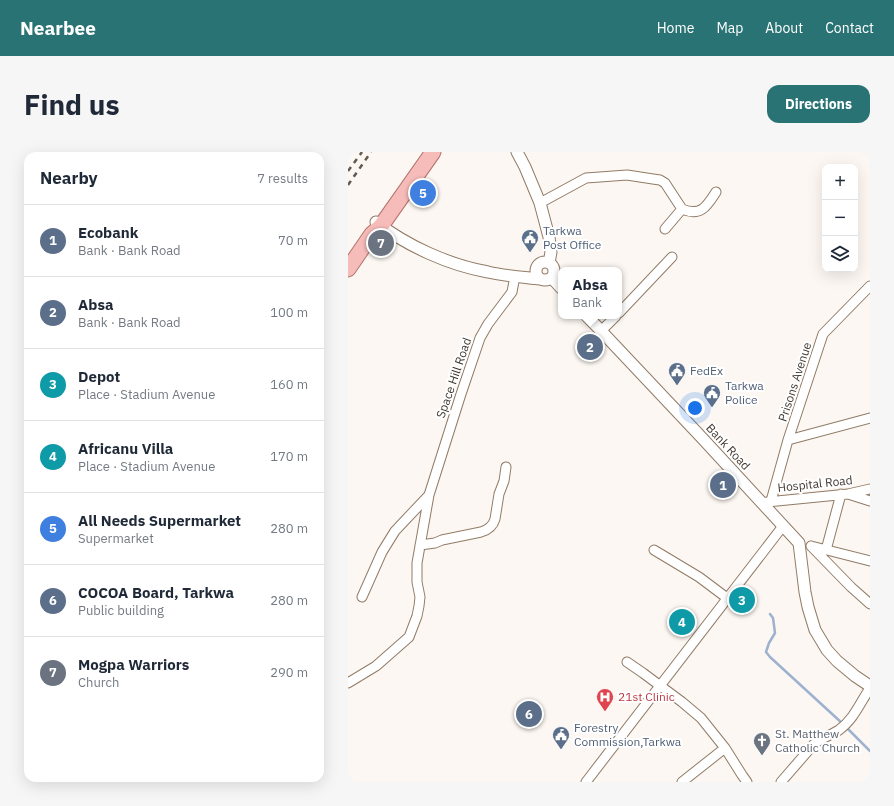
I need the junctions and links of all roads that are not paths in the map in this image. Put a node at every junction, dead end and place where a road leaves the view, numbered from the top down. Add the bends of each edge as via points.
1 (425, 152) edge
2 (433, 152) edge
3 (518, 152) edge
4 (716, 192) dead end
5 (540, 203) junction
6 (682, 209) junction
7 (377, 227) junction
8 (665, 229) dead end
9 (672, 257) dead end
10 (548, 263) junction
11 (348, 269) edge
12 (515, 276) junction
13 (552, 278) junction
14 (540, 279) junction
15 (558, 285) edge
16 (870, 286) edge
17 (622, 310) edge
18 (590, 319) edge
19 (613, 319) edge
20 (601, 332) junction
21 (870, 418) edge
22 (788, 440) junction
23 (506, 467) dead end
24 (870, 489) edge
25 (844, 494) junction
26 (429, 495) junction
27 (870, 501) edge
28 (767, 502) junction
29 (783, 526) junction
30 (799, 543) junction
31 (420, 545) junction
32 (811, 546) junction
33 (654, 550) dead end
34 (826, 550) junction
35 (870, 561) edge
36 (362, 597) dead end
37 (727, 598) junction
38 (870, 604) edge
39 (627, 662) dead end
40 (348, 683) edge
41 (660, 686) junction
42 (870, 687) edge
43 (725, 748) junction
44 (586, 782) edge
45 (682, 782) edge
46 (747, 782) edge
47 (781, 782) edge

1 - 7 main road
2 - 7 main road
3 - 5 street
4 - 6 street via 703,209 695,212
5 - 6 street via 586,178 626,175 665,183
5 - 10 street via 551,252
6 - 8 street
7 - 11 main road
7 - 12 street via 435,256 473,269
9 - 17 street
10 - 13 street via 554,268
10 - 14 street via 542,263 537,267 536,274
12 - 14 street
12 - 26 street, Space Hill Road via 512,292 480,338
13 - 14 street
13 - 15 street
16 - 22 street, Prisons Avenue via 823,334
18 - 20 street, Bank Road
19 - 20 street
20 - 28 street, Bank Road
21 - 22 street
22 - 28 street, Prisons Avenue
23 - 31 street via 494,523 487,530
24 - 25 street, Hospital Road
25 - 27 street
25 - 28 street, Hospital Road
25 - 34 street
26 - 31 street, Space Hill Road
26 - 36 street via 395,531 382,552
28 - 29 street, Bank Road
29 - 30 street, Bank Road
29 - 37 street
30 - 32 street
30 - 42 street via 805,592 815,630 837,661
31 - 40 street, Space Hill Road via 417,563 419,606 409,637 376,666
32 - 34 street
32 - 38 street
33 - 37 street via 699,577
34 - 35 street
37 - 41 street
39 - 41 street
41 - 43 street via 701,718
41 - 44 street
42 - 47 street via 853,718 814,744
43 - 45 street
43 - 46 street

